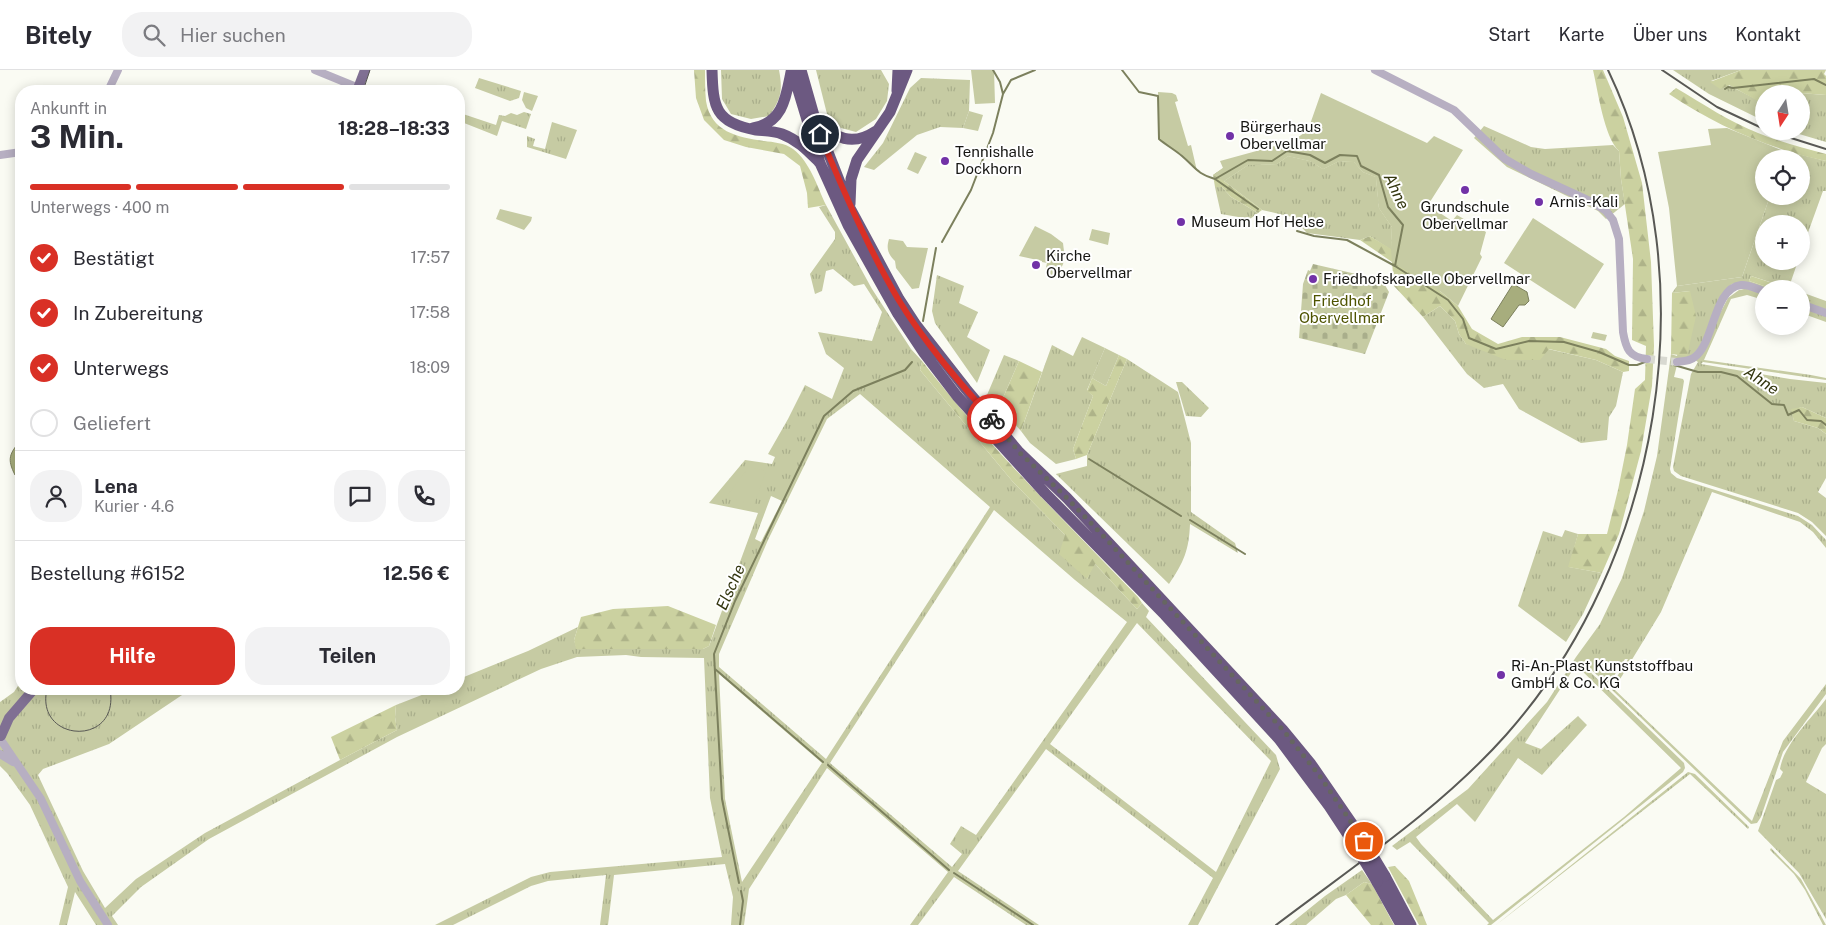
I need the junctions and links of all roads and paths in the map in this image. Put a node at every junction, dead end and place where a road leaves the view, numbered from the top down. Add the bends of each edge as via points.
1 (118, 70) edge
2 (315, 70) edge
3 (712, 70) edge
4 (792, 70) edge
5 (801, 70) edge
6 (907, 70) edge
7 (1375, 70) edge
8 (364, 71) edge
9 (895, 73) edge
10 (339, 80) junction
11 (111, 85) edge
12 (348, 85) edge
13 (360, 85) edge
14 (897, 92) junction
15 (815, 120) junction
16 (748, 128) junction
17 (879, 129) junction
18 (15, 153) edge
19 (0, 155) edge
20 (820, 163) junction
21 (850, 208) junction
22 (1755, 289) edge
23 (1810, 307) edge
24 (1826, 313) edge
25 (1647, 360) tunnel mouth
26 (1677, 362) tunnel mouth
27 (28, 695) edge
28 (4, 720) edge
29 (0, 738) edge
30 (0, 754) edge
31 (16, 765) junction
32 (1360, 844) junction
33 (1381, 879) junction
34 (108, 925) edge
35 (1402, 925) edge
36 (1411, 925) edge

1 - 11 street
2 - 10 street
3 - 16 highway via 713,97 719,112 739,127
4 - 16 highway via 784,104 778,114 767,124
4 - 20 highway
5 - 15 highway
6 - 14 highway
7 - 25 street via 1454,110 1505,159 1606,212 1613,220 1619,239 1624,340 1633,355
8 - 10 street via 352,80
8 - 13 main road
9 - 14 highway
10 - 12 street
14 - 17 highway
15 - 17 highway via 833,134 847,139 866,137
15 - 21 highway
16 - 20 highway via 790,137
17 - 21 highway via 855,165
18 - 19 street
20 - 32 highway via 848,226 898,314 957,396 1279,739
21 - 32 highway via 898,299 966,389 1019,452 1108,541 1283,730 1311,764
22 - 26 street via 1739,285 1728,292 1697,356
23 - 24 street
27 - 28 main road
28 - 29 main road
29 - 31 street
30 - 31 street
31 - 34 street via 41,799 80,881
32 - 33 highway, bridge
33 - 35 highway
33 - 36 highway

